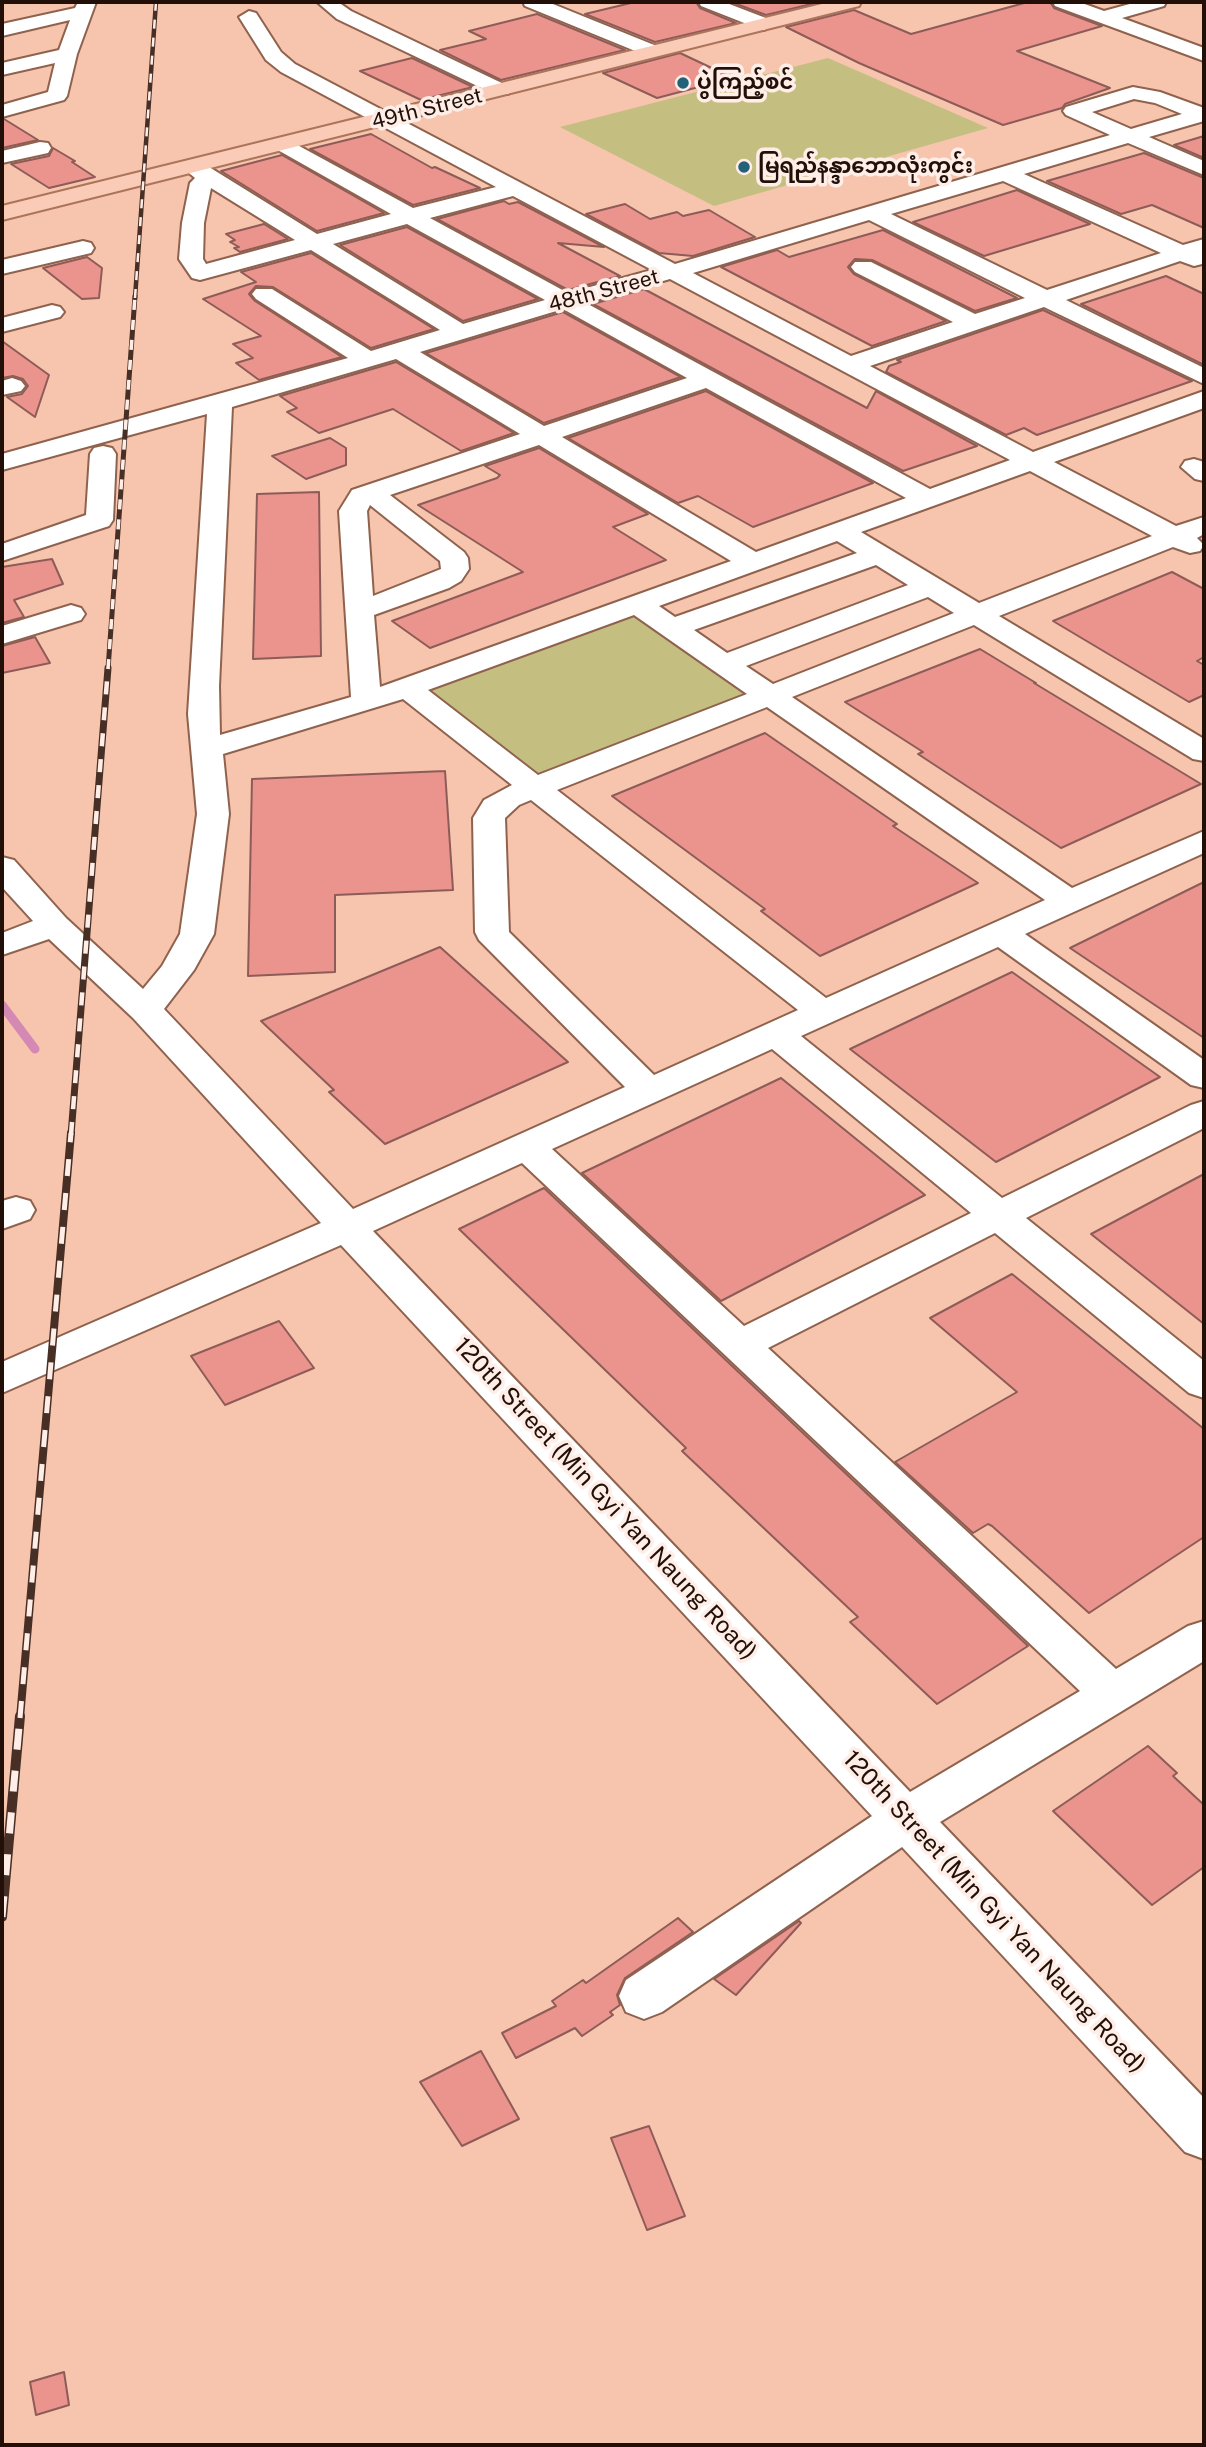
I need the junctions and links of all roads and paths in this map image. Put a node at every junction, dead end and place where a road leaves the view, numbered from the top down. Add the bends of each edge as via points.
1 (326, 2) edge
2 (532, 2) edge
3 (708, 2) edge
4 (852, 2) edge
5 (1062, 2) edge
6 (1157, 2) edge
7 (84, 7) edge
8 (249, 17) dead end
9 (1103, 17) junction
10 (764, 24) junction
11 (2, 30) edge
12 (652, 51) junction
13 (67, 54) junction
14 (1204, 55) edge
15 (2, 69) edge
16 (501, 90) junction
17 (2, 111) edge
18 (1203, 114) edge
19 (388, 119) junction
20 (1127, 137) junction
21 (283, 145) junction
22 (40, 148) dead end
23 (2, 157) edge
24 (193, 167) junction
25 (1204, 169) edge
26 (1004, 173) junction
27 (212, 178) junction
28 (517, 188) junction
29 (2, 213) edge
30 (872, 213) junction
31 (410, 216) junction
32 (314, 242) junction
33 (83, 248) dead end
34 (1193, 250) edge
35 (1204, 264) edge
36 (2, 267) edge
37 (863, 267) dead end
38 (675, 271) junction
39 (264, 294) dead end
40 (1046, 299) junction
41 (566, 301) junction
42 (52, 312) dead end
43 (974, 323) junction
44 (2, 325) edge
45 (460, 332) junction
46 (399, 350) junction
47 (367, 359) junction
48 (850, 364) junction
49 (1204, 377) edge
50 (708, 379) junction
51 (1204, 399) edge
52 (220, 403) junction
53 (539, 435) junction
54 (103, 454) dead end
55 (1032, 461) junction
56 (2, 462) edge
57 (370, 492) junction
58 (928, 499) junction
59 (1204, 525) edge
60 (839, 531) junction
61 (1174, 537) junction
62 (1204, 552) edge
63 (2, 553) edge
64 (879, 555) junction
65 (753, 562) junction
66 (931, 586) junction
67 (637, 604) junction
68 (359, 611) junction
69 (71, 614) dead end
70 (978, 614) junction
71 (672, 628) junction
72 (2, 635) edge
73 (724, 664) junction
74 (406, 687) junction
75 (770, 696) junction
76 (366, 702) junction
77 (207, 749) junction
78 (1204, 752) edge
79 (536, 788) junction
80 (1204, 841) edge
81 (2, 867) edge
82 (1069, 901) junction
83 (54, 925) junction
84 (1001, 933) junction
85 (2, 945) edge
86 (145, 1010) junction
87 (823, 1013) junction
88 (776, 1034) junction
89 (1204, 1077) edge
90 (650, 1091) junction
91 (1204, 1113) edge
92 (526, 1146) junction
93 (999, 1216) junction
94 (347, 1227) junction
95 (739, 1345) junction
96 (2, 1378) edge
97 (1204, 1383) edge
98 (1204, 1639) edge
99 (1113, 1694) junction
100 (907, 1818) junction
101 (644, 1996) dead end
102 (1204, 2135) edge

1 - 16 street via 344,15
2 - 12 street
3 - 10 street
4 - 10 main road, 49th Street
5 - 9 street
6 - 9 street
7 - 11 street
7 - 13 street
8 - 19 street via 273,56 288,68
9 - 14 street
10 - 12 main road, 49th Street
12 - 16 main road, 49th Street
13 - 15 street
13 - 17 street via 57,96
16 - 19 main road, 49th Street
18 - 20 street, 48th Street
18 - 20 street via 1133,93 1073,111
19 - 21 main road, 49th Street
19 - 28 street
20 - 25 street
20 - 26 street, 48th Street
21 - 24 main road, 49th Street
21 - 31 street
22 - 23 street
24 - 27 street
24 - 29 main road, 49th Street
26 - 30 street, 48th Street
26 - 34 street
27 - 32 street
27 - 32 street via 199,187 192,235 191,259 200,273
28 - 31 street
28 - 38 street
30 - 38 street, 48th Street
30 - 40 street
31 - 32 street
31 - 41 street
32 - 45 street
33 - 36 street
34 - 35 street
34 - 40 street
37 - 43 street
38 - 41 street, 48th Street
38 - 48 street
39 - 47 street
40 - 43 street
40 - 49 street
41 - 45 street, 48th Street
41 - 50 street
42 - 44 street
43 - 48 street
45 - 46 street, 48th Street
46 - 47 street, 48th Street
46 - 53 street
47 - 52 street, 48th Street
48 - 55 street
50 - 53 street
50 - 58 street
51 - 55 street
52 - 56 street, 48th Street
52 - 77 street via 204,660
53 - 57 street
53 - 65 street
54 - 63 street via 99,520
55 - 58 street
55 - 61 street
57 - 68 street via 361,496 353,511
57 - 68 street via 454,558 456,569 439,582
58 - 60 street
59 - 61 street
60 - 64 street
60 - 65 street
61 - 62 street
61 - 70 street
64 - 66 street
64 - 71 street
65 - 67 street
66 - 70 street
66 - 73 street
67 - 71 street
67 - 74 street
68 - 76 street
69 - 72 street
70 - 75 street
70 - 78 street
71 - 73 street
73 - 75 street
74 - 76 street
74 - 79 street
75 - 79 street
75 - 82 street
76 - 77 street
77 - 86 street via 213,814 197,934 177,970
79 - 87 street
79 - 90 street via 508,798 489,818 492,932 504,950
80 - 82 street
81 - 83 street, 120th Street (Min Gyi Yan Naung Road)
82 - 84 street
83 - 85 street
83 - 86 street, 120th Street (Min Gyi Yan Naung Road)
84 - 87 street
84 - 89 street
86 - 94 street, 120th Street (Min Gyi Yan Naung Road)
87 - 88 street
88 - 90 street
88 - 93 street
90 - 92 street
91 - 93 street
92 - 94 street
92 - 95 street
93 - 95 street
93 - 97 street
94 - 96 street
94 - 100 street, 120th Street (Min Gyi Yan Naung Road)
95 - 99 street
98 - 99 street
99 - 100 street
100 - 101 street
100 - 102 street, 120th Street (Min Gyi Yan Naung Road)

